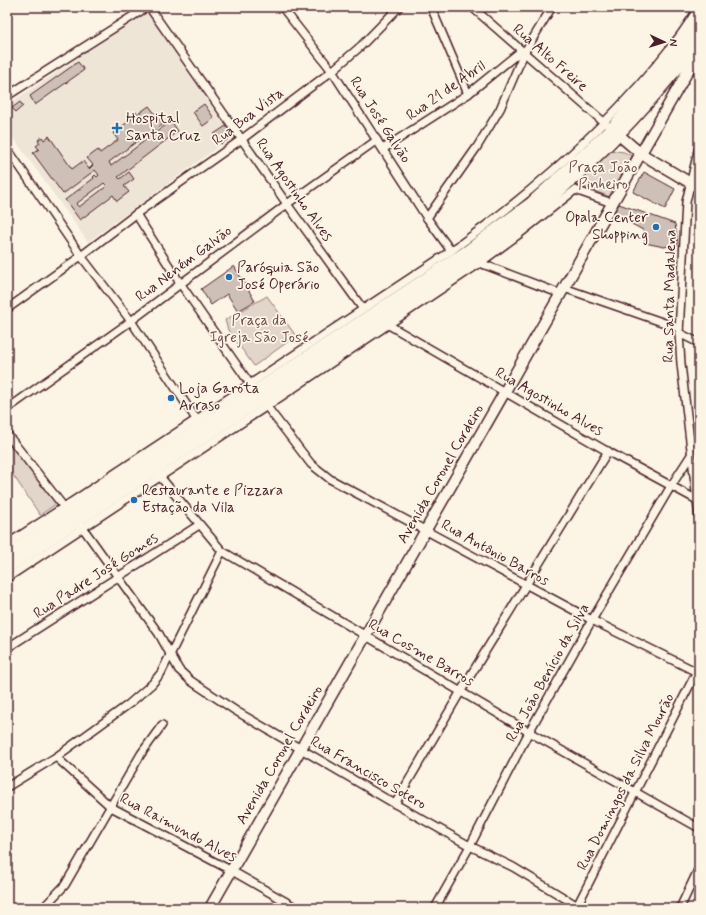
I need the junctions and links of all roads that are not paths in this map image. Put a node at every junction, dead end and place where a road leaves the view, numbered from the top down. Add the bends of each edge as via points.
1 (148, 7) edge
2 (282, 7) edge
3 (399, 7) edge
4 (431, 7) edge
5 (472, 7) edge
6 (552, 7) edge
7 (699, 7) edge
8 (699, 23) edge
9 (699, 40) edge
10 (523, 52) junction
11 (699, 56) edge
12 (332, 71) junction
13 (468, 94) junction
14 (7, 96) edge
15 (611, 129) junction
16 (242, 139) junction
17 (377, 140) junction
18 (699, 147) edge
19 (7, 148) edge
20 (383, 149) junction
21 (640, 153) junction
22 (695, 185) edge
23 (612, 203) junction
24 (287, 204) junction
25 (535, 205) junction
26 (136, 214) junction
27 (427, 218) junction
28 (451, 251) junction
29 (81, 256) junction
30 (480, 263) junction
31 (180, 283) junction
32 (562, 291) junction
33 (7, 309) edge
34 (363, 309) junction
35 (131, 321) junction
36 (387, 324) junction
37 (679, 330) junction
38 (353, 333) junction
39 (699, 343) edge
40 (250, 384) junction
41 (505, 392) junction
42 (264, 403) junction
43 (7, 409) edge
44 (7, 434) edge
45 (196, 436) junction
46 (608, 451) junction
47 (691, 455) junction
48 (157, 473) junction
49 (671, 486) junction
50 (698, 500) edge
51 (73, 517) junction
52 (699, 518) edge
53 (199, 525) junction
54 (426, 530) junction
55 (7, 544) edge
56 (222, 551) junction
57 (7, 555) edge
58 (7, 567) edge
59 (7, 578) edge
60 (119, 578) junction
61 (526, 585) junction
62 (592, 620) junction
63 (365, 636) junction
64 (7, 648) edge
65 (170, 656) junction
66 (698, 671) edge
67 (461, 691) junction
68 (162, 725) dead end
69 (529, 732) junction
70 (300, 749) junction
71 (56, 757) junction
72 (7, 787) edge
73 (636, 792) junction
74 (395, 804) junction
75 (111, 807) junction
76 (699, 828) edge
77 (470, 846) junction
78 (699, 868) edge
79 (232, 871) junction
80 (45, 907) edge
81 (578, 907) edge
82 (210, 908) edge
83 (297, 908) edge
84 (435, 908) edge
85 (680, 908) edge

1 - 14 street
1 - 16 street, Rua Agostinho Alves
2 - 12 street, Rua José Galvão
3 - 12 street, Rua Boa Vista
4 - 13 street
5 - 10 street, Rua Alto Freire
6 - 10 street
7 - 15 street via 676,41 638,87
8 - 15 main road via 673,58
9 - 15 main road via 677,69
10 - 13 street, Rua 21 de Abril
10 - 15 street, Rua Alto Freire
10 - 27 street via 500,109 477,147
11 - 21 street, Avenida Coronel Cordeiro via 689,68
12 - 16 street, Rua Boa Vista
12 - 17 street, Rua José Galvão
13 - 20 street, Rua 21 de Abril
15 - 21 street
15 - 25 main road
16 - 24 street, Rua Agostinho Alves
16 - 26 street, Rua Boa Vista
17 - 20 street, Rua José Galvão
17 - 24 street, Rua Neném Galvão
18 - 22 street, Rua Santa Madalena
19 - 29 street
20 - 27 street, Rua José Galvão
21 - 22 street
21 - 23 street, Avenida Coronel Cordeiro
22 - 37 street, Rua Santa Madalena via 686,202
23 - 25 street via 575,190
23 - 32 street, Avenida Coronel Cordeiro
24 - 31 street, Rua Neném Galvão
24 - 34 street, Rua Agostinho Alves
25 - 28 street via 490,223
25 - 30 street via 518,236
25 - 38 main road
26 - 29 street, Rua Boa Vista
26 - 31 street
27 - 28 street, Rua José Galvão
28 - 34 street
29 - 33 street, Rua Boa Vista
29 - 35 street
30 - 32 street
30 - 36 street
31 - 35 street, Rua Neném Galvão
31 - 40 street
32 - 37 street
32 - 41 street, Avenida Coronel Cordeiro
34 - 40 street
35 - 43 street, Rua Neném Galvão
35 - 45 street
36 - 41 street, Rua Agostinho Alves
36 - 42 street
37 - 39 street
37 - 47 street, Rua Santa Madalena
38 - 42 main road
38 - 45 main road
40 - 45 street
41 - 46 street, Rua Agostinho Alves
41 - 54 street, Avenida Coronel Cordeiro
42 - 45 main road
42 - 54 street, Rua Antônio Barros via 311,464 330,479
44 - 51 street, Rua Francisco Sotero
45 - 48 main road
45 - 51 main road
46 - 49 street, Rua Agostinho Alves
46 - 61 street
47 - 49 street, Rua João Benício da Silva
47 - 50 street, Rua Santa Madalena
48 - 51 main road
48 - 53 street, Rua Cosme Barros
49 - 50 street, Rua Agostinho Alves
49 - 62 street, Rua João Benício da Silva
50 - 52 street, Rua Santa Madalena
51 - 55 street
51 - 57 main road
51 - 58 main road
51 - 59 street
51 - 60 street, Rua Francisco Sotero
53 - 56 street, Rua Cosme Barros
53 - 60 street, Rua Padre José Gomes
54 - 61 street, Rua Antônio Barros
54 - 63 street, Avenida Coronel Cordeiro
56 - 63 street, Rua Cosme Barros
56 - 65 street
60 - 64 street, Rua Padre José Gomes
60 - 65 street, Rua Francisco Sotero via 159,634
61 - 62 street, Rua Antônio Barros
61 - 67 street
62 - 66 street, Rua Antônio Barros
62 - 69 street, Rua João Benício da Silva
63 - 67 street, Rua Cosme Barros
63 - 70 street, Avenida Coronel Cordeiro
65 - 70 street, Rua Francisco Sotero via 179,670 191,681 236,712
65 - 71 street via 152,684
66 - 73 street, Rua Domingos da Silva Mourão
67 - 69 street, Rua Cosme Barros
67 - 74 street
68 - 75 street via 141,754
69 - 73 street, Rua Cosme Barros
69 - 77 street, Rua João Benício da Silva
70 - 74 street, Rua Francisco Sotero
70 - 79 street, Avenida Coronel Cordeiro
71 - 72 street
71 - 75 street, Rua Raimundo Alves
73 - 76 street, Rua Cosme Barros
73 - 81 street, Rua Domingos da Silva Mourão
74 - 77 street, Rua Francisco Sotero
75 - 79 street, Rua Raimundo Alves
75 - 80 street via 65,885
77 - 81 street, Rua Francisco Sotero via 513,866
77 - 84 street, Rua João Benício da Silva
78 - 85 street
79 - 82 street, Avenida Coronel Cordeiro
79 - 83 street, Rua Raimundo Alves

